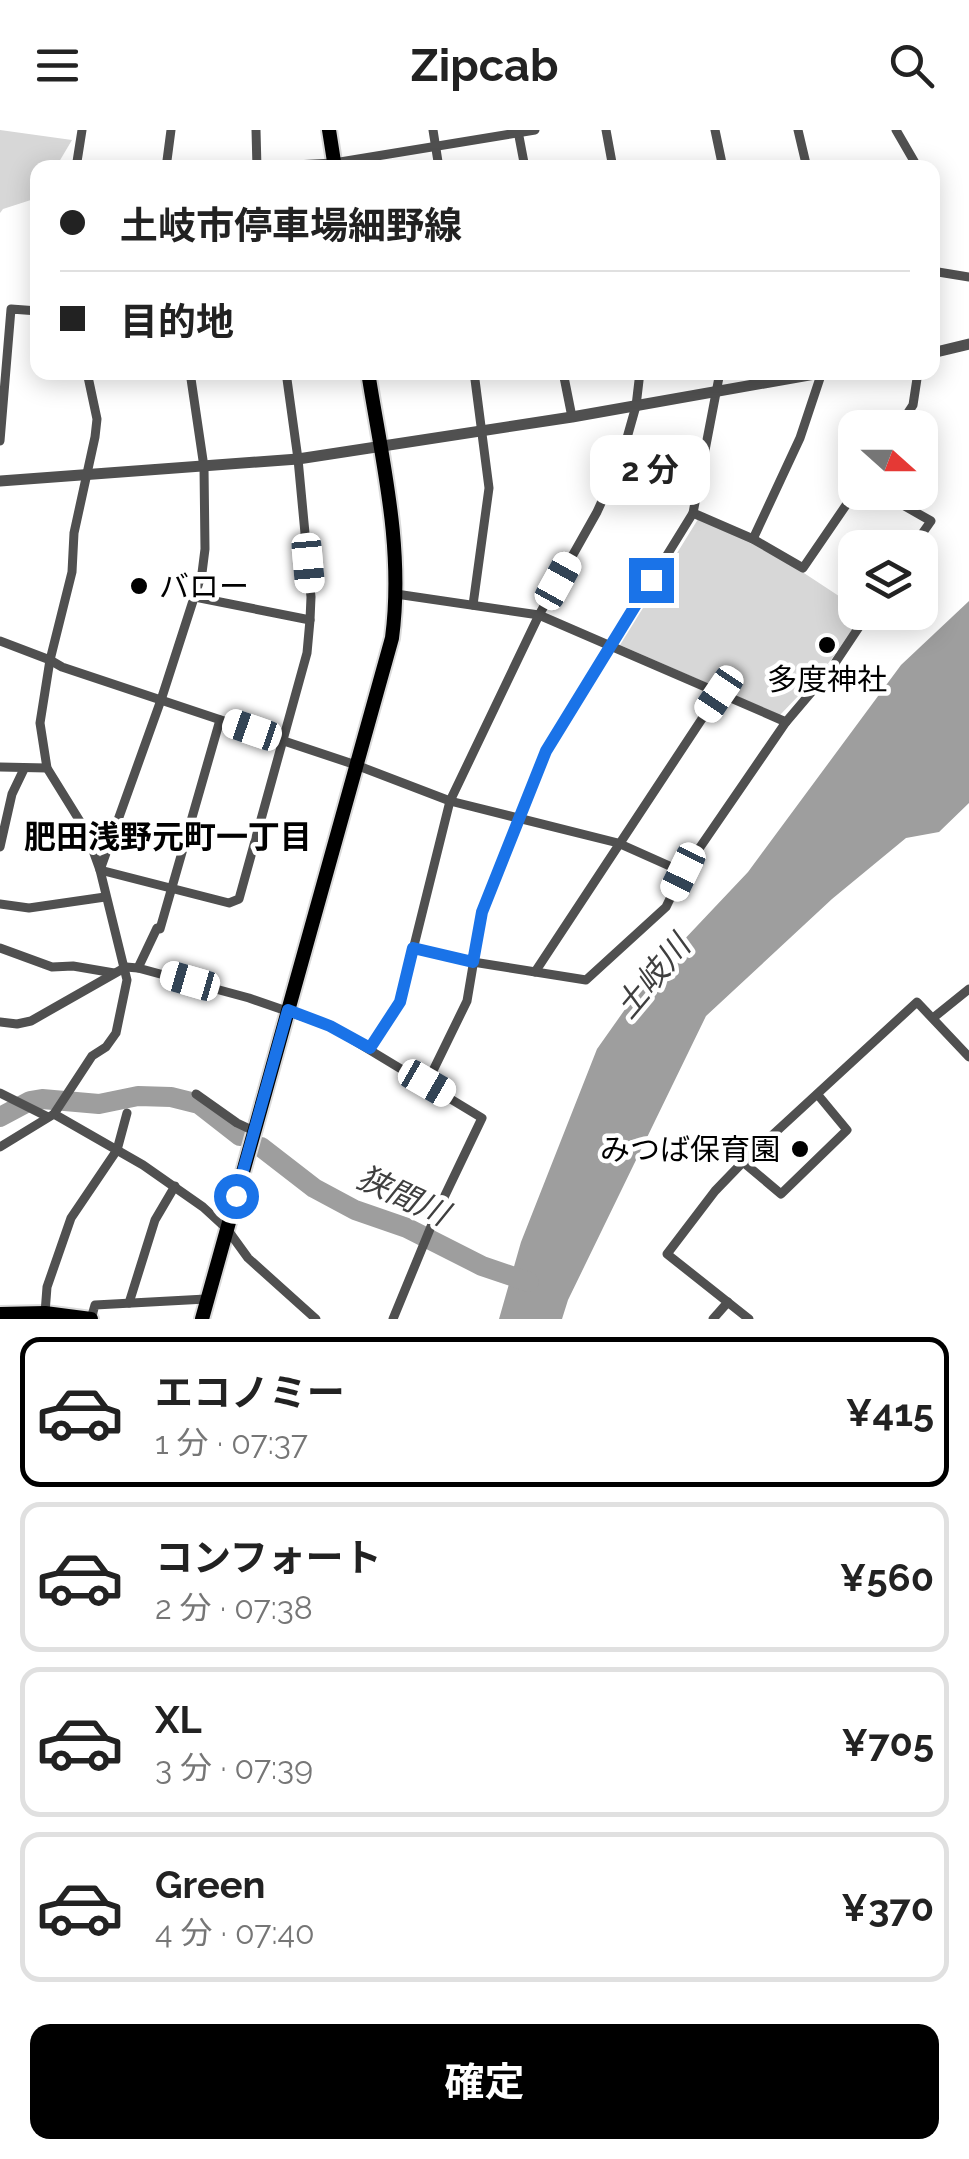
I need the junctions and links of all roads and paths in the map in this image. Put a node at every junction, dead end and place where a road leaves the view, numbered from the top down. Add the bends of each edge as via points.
1 (82, 130) edge
2 (171, 130) edge
3 (256, 130) edge
4 (329, 130) edge
5 (433, 130) edge
6 (534, 130) edge
7 (606, 130) edge
8 (715, 130) edge
9 (798, 130) edge
10 (896, 130) edge
11 (518, 131) edge
12 (436, 146) junction
13 (77, 160) edge
14 (167, 160) edge
15 (257, 160) edge
16 (334, 160) edge
17 (362, 160) edge
18 (438, 160) edge
19 (523, 160) edge
20 (612, 160) edge
21 (722, 160) edge
22 (804, 160) edge
23 (913, 160) edge
24 (940, 272) edge
25 (969, 276) edge
26 (30, 310) edge
27 (969, 344) edge
28 (940, 351) edge
29 (89, 380) edge
30 (191, 380) edge
31 (287, 380) edge
32 (369, 380) edge
33 (475, 380) edge
34 (565, 380) edge
35 (639, 380) edge
36 (718, 380) edge
37 (784, 380) edge
38 (821, 380) edge
39 (917, 380) edge
40 (715, 392) junction
41 (636, 406) junction
42 (910, 410) edge
43 (572, 417) junction
44 (483, 430) junction
45 (0, 441) edge
46 (380, 448) junction
47 (298, 459) junction
48 (204, 467) junction
49 (89, 476) junction
50 (0, 482) edge
51 (843, 510) edge
52 (912, 510) edge
53 (692, 513) junction
54 (924, 530) edge
55 (753, 540) junction
56 (396, 594) junction
57 (195, 596) junction
58 (473, 605) junction
59 (539, 616) junction
60 (310, 620) junction
61 (856, 630) edge
62 (0, 642) edge
63 (610, 646) junction
64 (50, 660) junction
65 (719, 694) junction
66 (161, 700) junction
67 (220, 720) junction
68 (786, 722) junction
69 (283, 741) junction
70 (0, 766) edge
71 (356, 766) junction
72 (48, 768) junction
73 (24, 769) junction
74 (450, 800) junction
75 (519, 817) junction
76 (618, 843) junction
77 (0, 847) edge
78 (100, 870) junction
79 (683, 872) junction
80 (171, 888) junction
81 (106, 897) junction
82 (0, 904) edge
83 (0, 948) edge
84 (413, 948) junction
85 (473, 962) junction
86 (126, 967) junction
87 (138, 968) junction
88 (535, 972) junction
89 (114, 974) junction
90 (969, 990) edge
91 (288, 1010) junction
92 (932, 1018) junction
93 (0, 1022) edge
94 (370, 1048) junction
95 (969, 1058) edge
96 (427, 1083) junction
97 (0, 1093) edge
98 (196, 1094) dead end
99 (818, 1095) junction
100 (53, 1113) junction
101 (127, 1113) dead end
102 (254, 1131) junction
103 (0, 1147) edge
104 (117, 1150) junction
105 (744, 1162) junction
106 (176, 1186) junction
107 (227, 1229) junction
108 (206, 1299) junction
109 (728, 1302) junction
110 (129, 1303) junction
111 (45, 1313) junction
112 (0, 1314) edge
113 (91, 1319) edge
114 (202, 1319) edge
115 (316, 1319) edge
116 (393, 1319) edge
117 (714, 1319) edge
118 (750, 1319) edge

1 - 13 street
2 - 14 street
3 - 15 street
4 - 16 main road
5 - 12 street
6 - 11 street
7 - 20 street
8 - 21 street
9 - 22 street
10 - 23 street
11 - 12 street
11 - 19 street
12 - 17 street
12 - 18 street
24 - 25 street
26 - 45 street via 11,309
27 - 28 street
29 - 49 street via 96,419
30 - 48 street
31 - 47 street
32 - 46 main road
33 - 44 street
34 - 43 street
35 - 41 street
36 - 40 street
37 - 40 street
38 - 55 street
39 - 42 street
40 - 41 street
40 - 53 street
41 - 43 street
41 - 59 street via 597,512
43 - 44 street
44 - 46 street
44 - 58 street via 490,488
46 - 47 street
46 - 56 main road via 396,536
47 - 48 street
47 - 60 street
48 - 49 street
48 - 57 street via 206,549
49 - 50 street
49 - 64 street
51 - 55 street via 803,568
52 - 54 street via 930,520
53 - 55 street
53 - 63 street
56 - 58 street
56 - 71 main road via 392,638
57 - 60 street
57 - 66 street
58 - 59 street
59 - 63 street
59 - 74 street
60 - 69 street
61 - 68 street
62 - 64 street
63 - 65 street
63 - 75 street via 546,751
64 - 66 street
64 - 72 street via 40,724
65 - 68 street
65 - 76 street
66 - 67 street
66 - 78 street
67 - 69 street
67 - 80 street
68 - 79 street
69 - 71 street
69 - 80 street via 239,898 229,903
70 - 73 street
71 - 74 street
71 - 91 main road
72 - 73 street
72 - 78 street via 86,831
73 - 77 street
74 - 75 street
74 - 84 street
75 - 76 street
75 - 85 street via 482,912
76 - 79 street
76 - 88 street
78 - 80 street
78 - 81 street
79 - 88 street via 666,907 586,980
80 - 87 street via 160,928
81 - 82 street via 29,908
81 - 86 street
83 - 89 street via 52,966
84 - 85 street
84 - 94 street via 400,1002
85 - 88 street
85 - 96 street via 467,1002
86 - 87 street
86 - 89 street
86 - 100 street via 116,1033
87 - 91 street
89 - 93 street via 31,1021
90 - 92 street
91 - 94 street
91 - 102 main road
92 - 95 street
92 - 99 street via 917,1002
94 - 96 street
96 - 116 street via 482,1118
97 - 100 street via 28,1110
98 - 102 street
99 - 105 street
99 - 105 street via 848,1130 781,1194
100 - 103 street
100 - 104 street
101 - 104 street
102 - 107 main road
104 - 106 street
104 - 111 street via 71,1218
105 - 109 street via 667,1254
106 - 107 street
106 - 110 street via 155,1220
107 - 108 main road
107 - 115 street via 248,1258
108 - 110 street
108 - 114 main road
109 - 117 street
109 - 118 street
110 - 113 street via 95,1305
111 - 112 main road
111 - 113 main road

